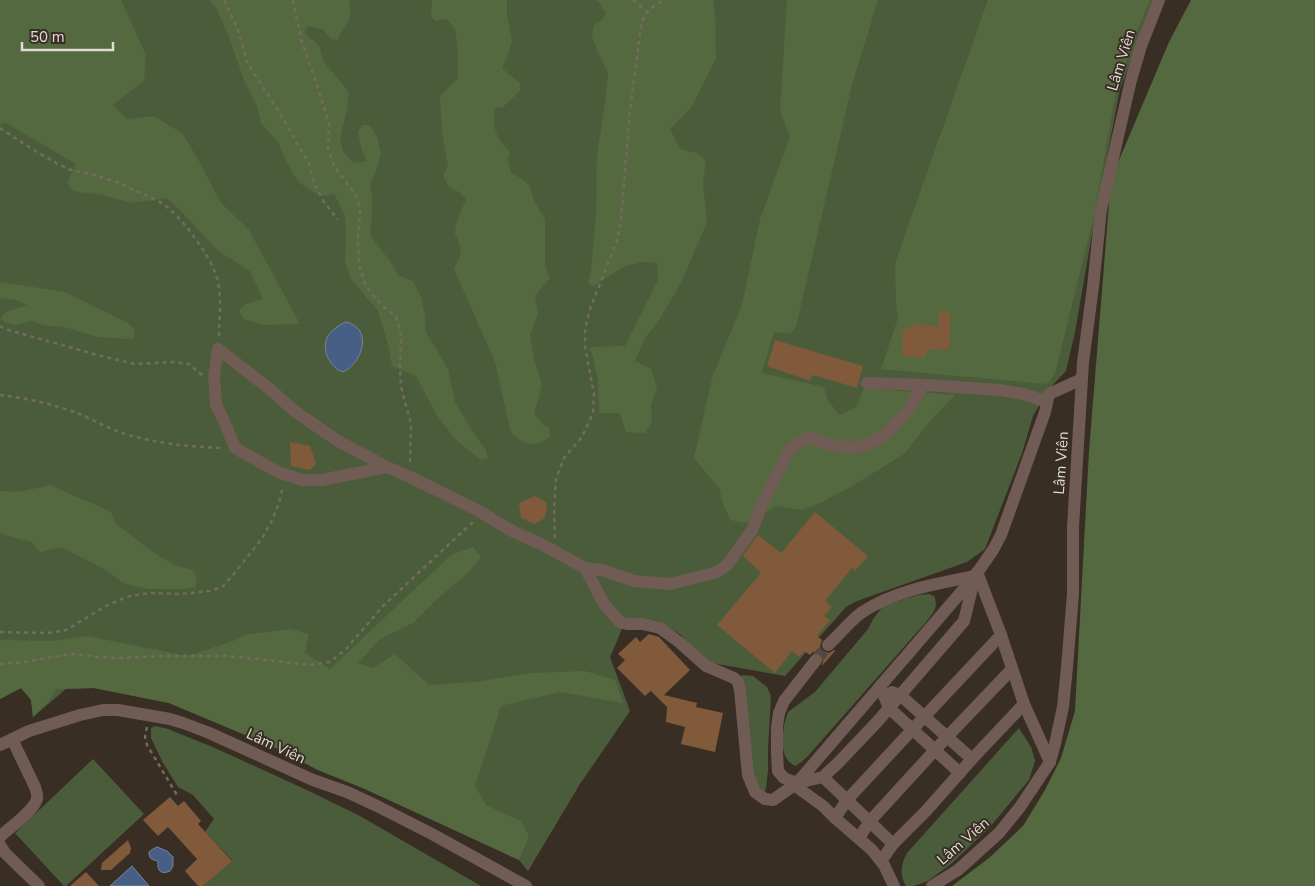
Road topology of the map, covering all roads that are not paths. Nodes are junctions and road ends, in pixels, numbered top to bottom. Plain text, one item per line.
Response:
1 (1159, 0) edge
2 (1082, 378) junction
3 (867, 383) dead end
4 (923, 385) junction
5 (1047, 402) junction
6 (386, 467) junction
7 (585, 568) junction
8 (976, 574) junction
9 (1001, 635) junction
10 (828, 646) tunnel mouth
11 (816, 660) tunnel mouth
12 (1012, 669) junction
13 (880, 686) junction
14 (900, 696) junction
15 (1024, 704) junction
16 (889, 708) junction
17 (924, 716) junction
18 (912, 730) junction
19 (947, 737) junction
20 (12, 739) junction
21 (0, 746) edge
22 (934, 751) junction
23 (972, 759) junction
24 (1050, 762) junction
25 (960, 773) junction
26 (823, 777) junction
27 (796, 784) junction
28 (847, 800) junction
29 (835, 818) junction
30 (870, 821) junction
31 (0, 837) edge
32 (859, 838) junction
33 (893, 844) junction
34 (0, 845) edge
35 (881, 861) junction
36 (40, 886) edge
37 (526, 886) edge
38 (894, 886) edge
39 (932, 886) edge

1 - 2 street, Lâm Viên
2 - 5 street
2 - 24 street, Lâm Viên
3 - 4 street
4 - 5 street
4 - 7 street
5 - 8 street
6 - 6 street
6 - 7 street
7 - 27 street
8 - 9 street
8 - 10 street
8 - 13 street
8 - 14 street
9 - 12 street
9 - 17 street
11 - 27 street
12 - 15 street
12 - 19 street
13 - 14 street
13 - 16 street
13 - 27 street
14 - 16 street
14 - 17 street
15 - 23 street
15 - 24 street
16 - 18 street
16 - 26 street
17 - 18 street
17 - 19 street
18 - 22 street
18 - 28 street
19 - 22 street
19 - 23 street
20 - 21 street, Lâm Viên
20 - 31 street
20 - 37 street, Lâm Viên
22 - 25 street
22 - 30 street
23 - 25 street
24 - 39 street, Lâm Viên
25 - 33 street
26 - 27 street
26 - 28 street
27 - 29 street
28 - 29 street
28 - 30 street
29 - 32 street
30 - 32 street
30 - 33 street
32 - 35 street
33 - 35 street
34 - 36 street
35 - 38 street

